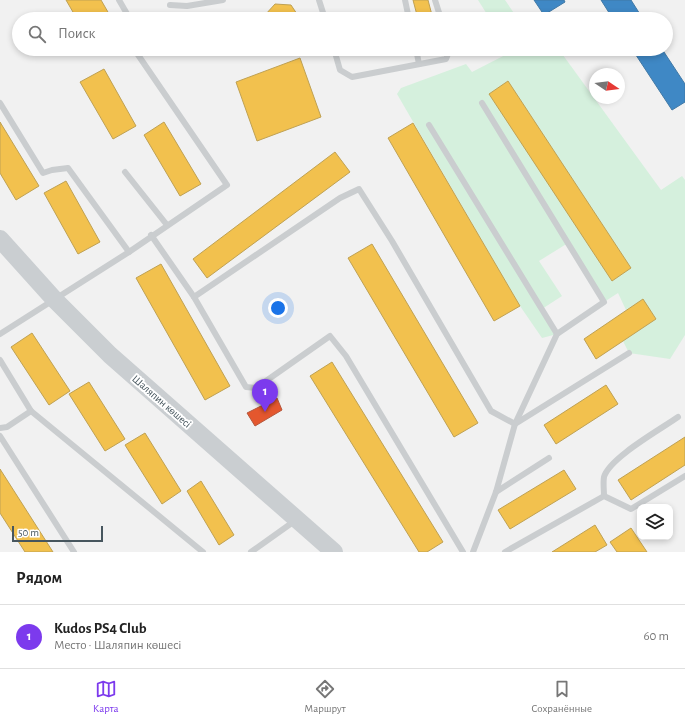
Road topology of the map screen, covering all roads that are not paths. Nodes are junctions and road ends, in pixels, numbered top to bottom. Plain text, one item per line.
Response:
1 (119, 0) edge
2 (176, 0) edge
3 (223, 0) edge
4 (319, 0) edge
5 (405, 0) edge
6 (436, 0) edge
7 (169, 3) edge
8 (126, 12) edge
9 (323, 12) edge
10 (408, 12) edge
11 (439, 12) edge
12 (139, 56) edge
13 (336, 56) edge
14 (417, 56) edge
15 (447, 56) edge
16 (419, 64) junction
17 (0, 103) edge
18 (482, 103) dead end
19 (429, 125) dead end
20 (125, 172) dead end
21 (167, 225) junction
22 (151, 235) junction
23 (0, 239) edge
24 (129, 252) junction
25 (194, 297) junction
26 (54, 300) junction
27 (0, 334) edge
28 (557, 334) junction
29 (629, 353) dead end
30 (0, 360) edge
31 (31, 411) junction
32 (678, 417) dead end
33 (515, 424) junction
34 (0, 428) edge
35 (0, 436) edge
36 (549, 458) dead end
37 (685, 476) edge
38 (496, 492) junction
39 (604, 496) junction
40 (298, 520) junction
41 (74, 552) edge
42 (203, 552) edge
43 (251, 552) edge
44 (334, 552) edge
45 (463, 552) edge
46 (473, 552) edge
47 (505, 552) edge

1 - 8 lane
2 - 7 lane
3 - 7 lane
4 - 9 lane
5 - 10 lane
6 - 11 lane
12 - 21 lane
13 - 16 lane
14 - 16 lane
15 - 16 lane
17 - 24 lane
18 - 28 lane
19 - 28 lane
20 - 21 lane
21 - 22 lane
22 - 24 lane
22 - 25 lane
23 - 26 main road, Шаляпин көшесі
24 - 26 lane
25 - 33 lane
25 - 45 lane
26 - 27 lane
26 - 40 main road, Шаляпин көшесі
28 - 33 lane
29 - 33 lane
30 - 31 lane
31 - 34 lane
31 - 42 lane
32 - 39 lane
33 - 38 lane
35 - 41 lane
36 - 38 lane
37 - 39 lane
38 - 46 lane
39 - 47 lane
40 - 43 lane
40 - 44 main road, Шаляпин көшесі

